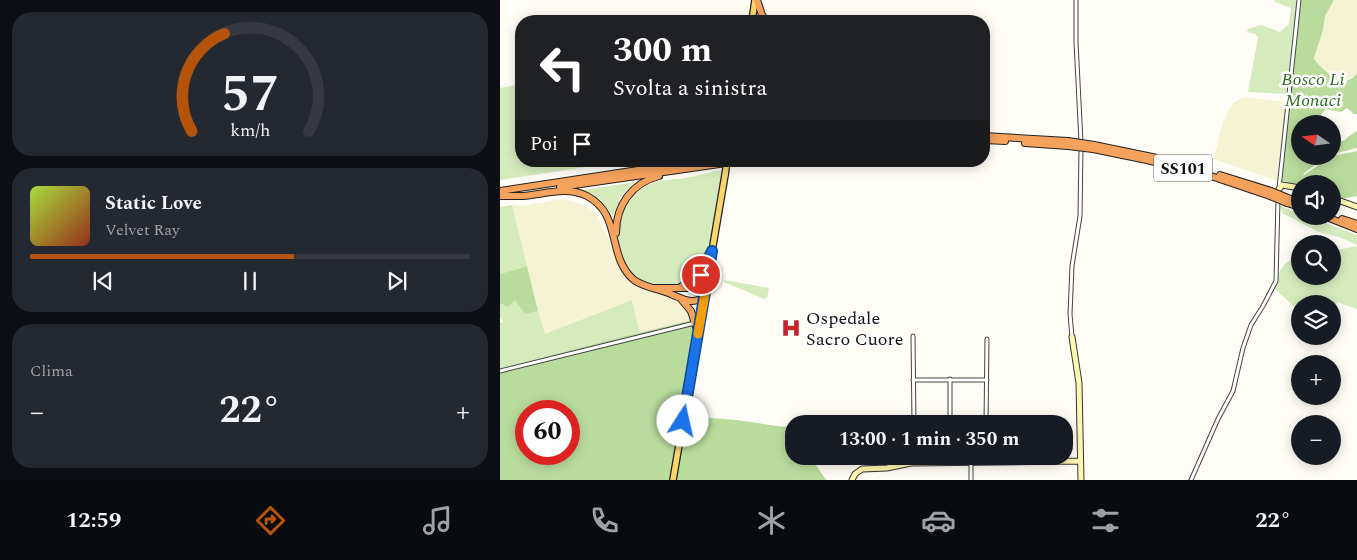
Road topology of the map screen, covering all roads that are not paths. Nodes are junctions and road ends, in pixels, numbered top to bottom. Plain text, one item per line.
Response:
1 (756, 0) edge
2 (1076, 0) edge
3 (1299, 0) edge
4 (753, 15) edge
5 (762, 15) edge
6 (990, 137) edge
7 (990, 140) edge
8 (1068, 144) junction
9 (658, 167) edge
10 (703, 167) edge
11 (707, 167) edge
12 (726, 167) edge
13 (1291, 185) edge
14 (1279, 189) junction
15 (500, 191) edge
16 (500, 196) edge
17 (1288, 200) junction
18 (1291, 200) edge
19 (1291, 202) edge
20 (1341, 202) edge
21 (1357, 208) edge
22 (1341, 218) edge
23 (1341, 223) edge
24 (1357, 224) edge
25 (1357, 229) edge
26 (712, 251) junction
27 (619, 256) junction
28 (654, 288) junction
29 (672, 288) junction
30 (705, 296) junction
31 (678, 297) junction
32 (695, 323) junction
33 (698, 333) junction
34 (913, 336) dead end
35 (1072, 337) joint
36 (987, 339) dead end
37 (500, 371) edge
38 (950, 379) junction
39 (913, 380) junction
40 (987, 380) junction
41 (914, 415) edge
42 (950, 415) edge
43 (986, 415) edge
44 (1073, 461) edge
45 (1080, 461) junction
46 (903, 465) edge
47 (971, 465) edge
48 (673, 480) edge
49 (852, 480) edge
50 (971, 480) edge
51 (1081, 480) edge
52 (1192, 480) edge

1 - 4 main road
1 - 5 highway
2 - 35 street
3 - 14 street
6 - 8 highway, SS101
7 - 8 highway, SS101
8 - 17 highway, SS101, bridge
9 - 15 highway
10 - 16 highway
11 - 27 highway
12 - 26 main road, bridge
13 - 14 street
14 - 52 street
16 - 27 highway
17 - 18 highway, SS101
17 - 19 highway, SS101
20 - 21 street
22 - 24 highway
23 - 25 highway
26 - 29 highway
26 - 30 main road
27 - 28 highway
28 - 29 highway
28 - 31 highway
29 - 30 highway
30 - 31 highway
30 - 33 main road
31 - 32 highway
32 - 33 highway
32 - 37 street
33 - 48 main road
34 - 39 street
35 - 45 street
36 - 40 street
38 - 39 street
38 - 40 street
38 - 42 street
39 - 41 street
40 - 43 street
44 - 45 street
45 - 51 street
46 - 49 street
47 - 50 street

